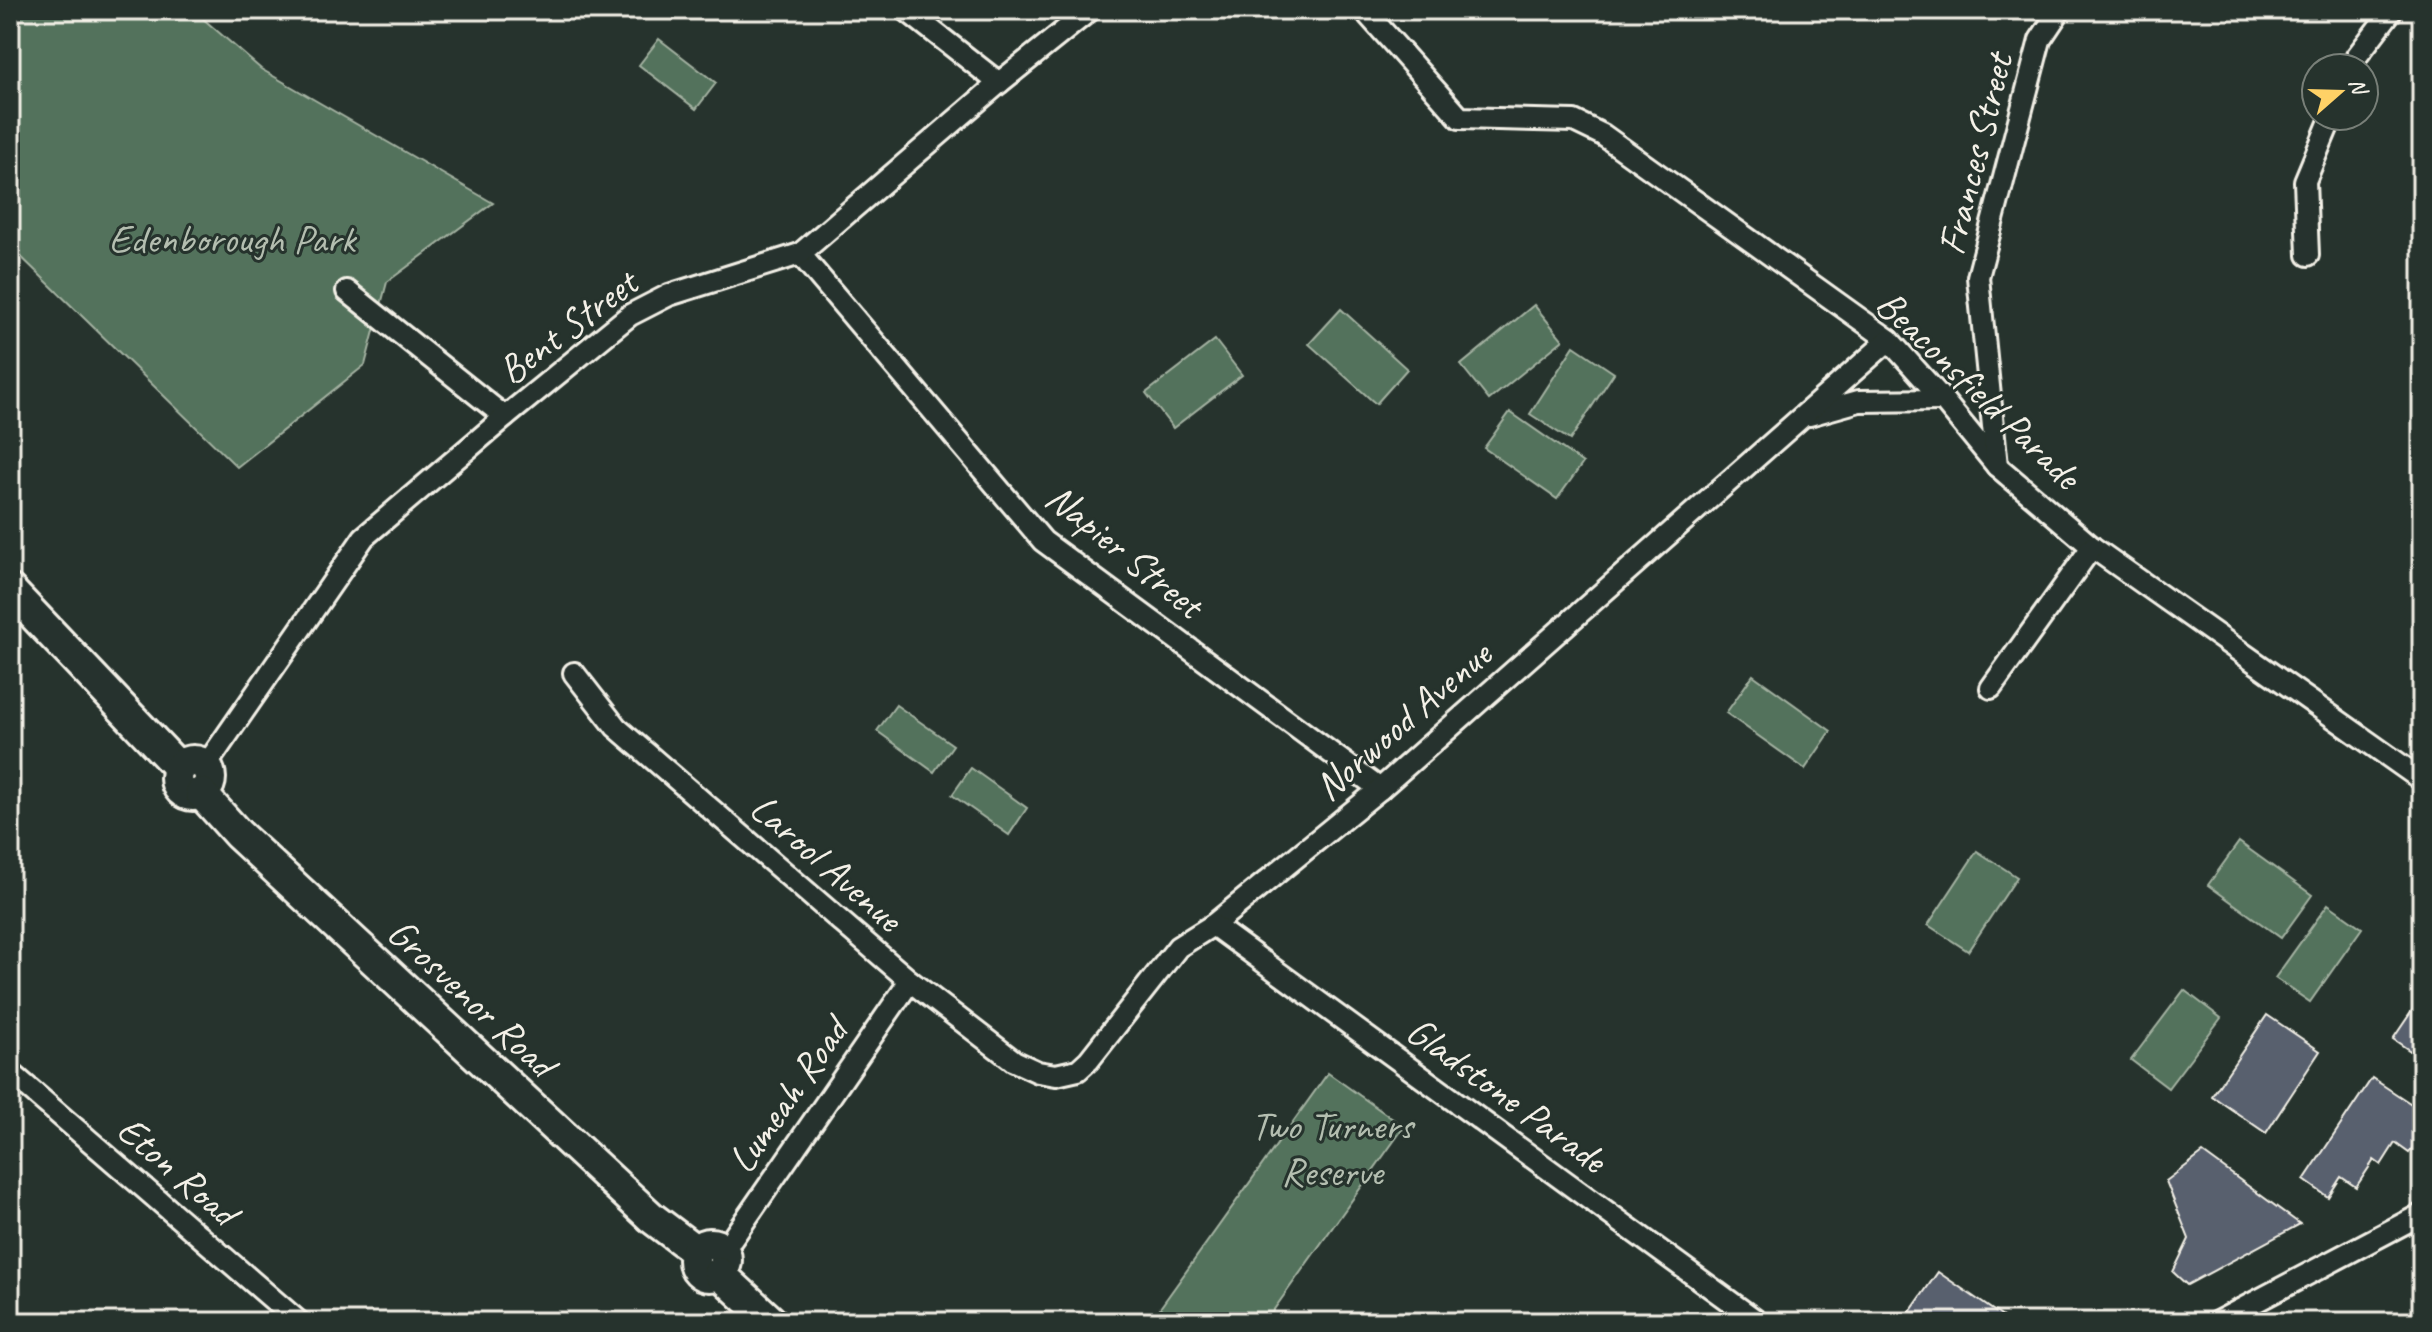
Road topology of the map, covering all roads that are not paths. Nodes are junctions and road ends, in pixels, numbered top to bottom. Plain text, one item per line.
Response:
1 (906, 10) edge
2 (1090, 10) edge
3 (1364, 10) edge
4 (2060, 10) edge
5 (2392, 10) edge
6 (2360, 52) edge
7 (999, 83) junction
8 (2325, 132) edge
9 (800, 254) junction
10 (2308, 255) dead end
11 (347, 291) dead end
12 (1889, 340) junction
13 (1943, 400) junction
14 (505, 417) junction
15 (1801, 417) junction
16 (1997, 466) junction
17 (2092, 547) junction
18 (10, 590) edge
19 (574, 673) dead end
20 (1991, 688) dead end
21 (195, 776) junction
22 (2422, 780) edge
23 (1380, 789) junction
24 (1213, 925) junction
25 (910, 981) junction
26 (10, 1072) edge
27 (1056, 1075) joint
28 (2422, 1214) edge
29 (712, 1258) junction
30 (299, 1322) edge
31 (772, 1322) edge
32 (1758, 1322) edge
33 (2217, 1322) edge

1 - 7 street
2 - 7 street, Bent Street
3 - 12 street, Beaconsfield Parade
4 - 16 street, Frances Street
5 - 6 street
7 - 9 street, Bent Street
8 - 10 street
9 - 14 street, Bent Street
9 - 23 street, Napier Street
11 - 14 street
12 - 13 street, Beaconsfield Parade
12 - 15 street, Norwood Avenue
13 - 15 street, Norwood Avenue
13 - 16 street, Beaconsfield Parade
14 - 21 street, Bent Street
15 - 23 street, Norwood Avenue
16 - 17 street, Beaconsfield Parade
17 - 20 street
17 - 22 street, Beaconsfield Parade
18 - 21 street, Grosvenor Road
19 - 25 street, Larool Avenue
21 - 29 street, Grosvenor Road
23 - 24 street, Norwood Avenue
24 - 27 street, Norwood Avenue
24 - 32 street, Gladstone Parade
25 - 27 street, Larool Avenue
25 - 29 street, Lumeah Road
26 - 30 street, Eton Road
28 - 33 street
29 - 31 street, Grosvenor Road

